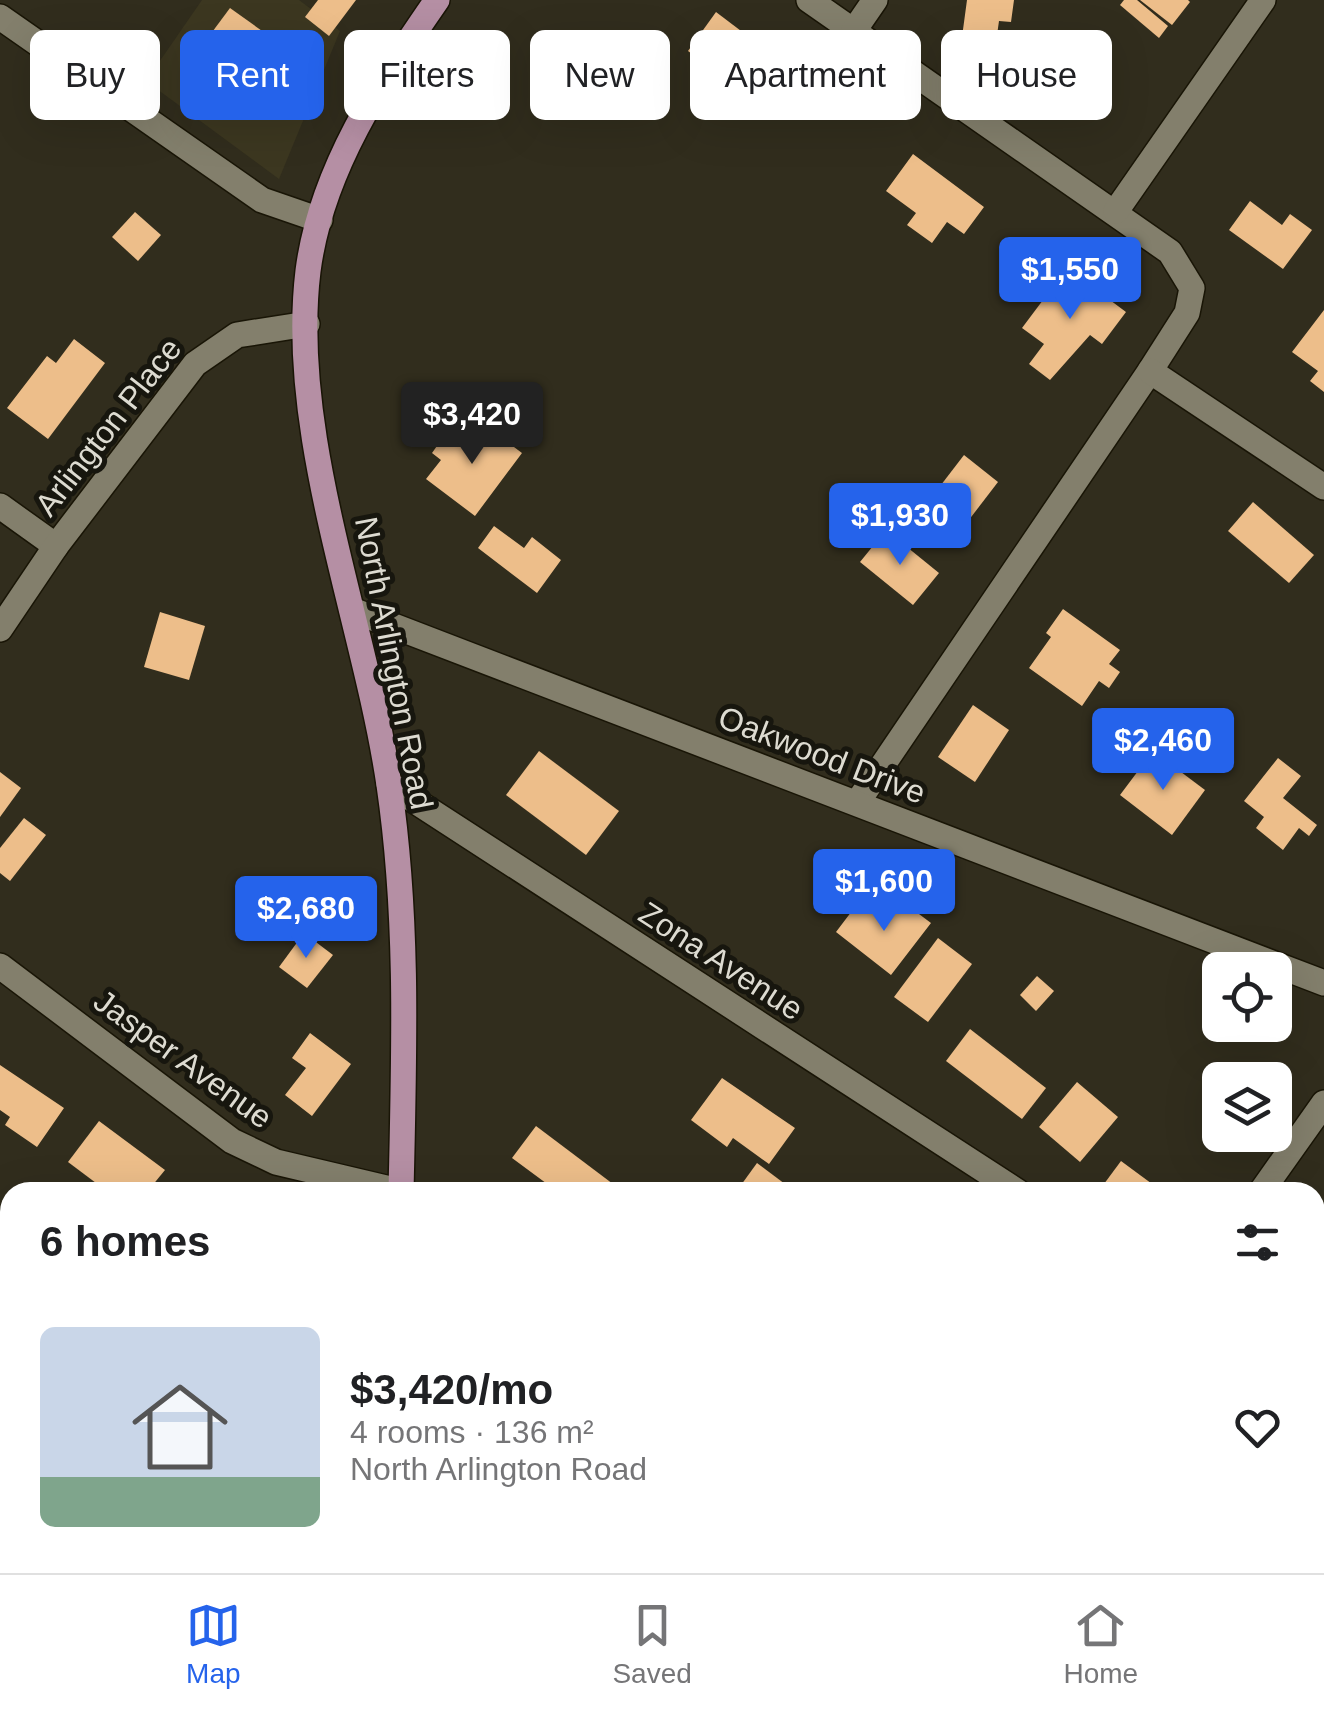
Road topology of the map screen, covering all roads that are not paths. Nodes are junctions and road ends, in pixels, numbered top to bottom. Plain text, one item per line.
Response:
1 (437, 0) edge
2 (809, 0) edge
3 (875, 0) edge
4 (1263, 0) edge
5 (0, 16) edge
6 (850, 30) edge
7 (854, 30) edge
8 (921, 78) edge
9 (1116, 211) junction
10 (320, 220) junction
11 (308, 324) junction
12 (1150, 371) junction
13 (1324, 487) edge
14 (0, 506) edge
15 (56, 546) junction
16 (352, 610) junction
17 (0, 629) edge
18 (389, 784) junction
19 (857, 803) junction
20 (0, 966) edge
21 (1324, 983) edge
22 (1324, 1103) edge
23 (360, 1182) edge
24 (402, 1182) edge
25 (1003, 1182) edge
26 (1268, 1182) edge

1 - 10 main road, North Arlington Road
2 - 6 street
3 - 7 street
4 - 9 street
5 - 10 street
8 - 9 street
9 - 12 street
10 - 11 main road, North Arlington Road
11 - 15 street, Arlington Place
11 - 16 main road, North Arlington Road
12 - 13 street
12 - 19 street
14 - 15 street
15 - 17 street, Arlington Place
16 - 18 main road, North Arlington Road
16 - 19 street, Oakwood Drive
18 - 24 main road, North Arlington Road
18 - 25 street, Zona Avenue
19 - 21 street, Oakwood Drive
20 - 23 street, Jasper Avenue
22 - 26 street

